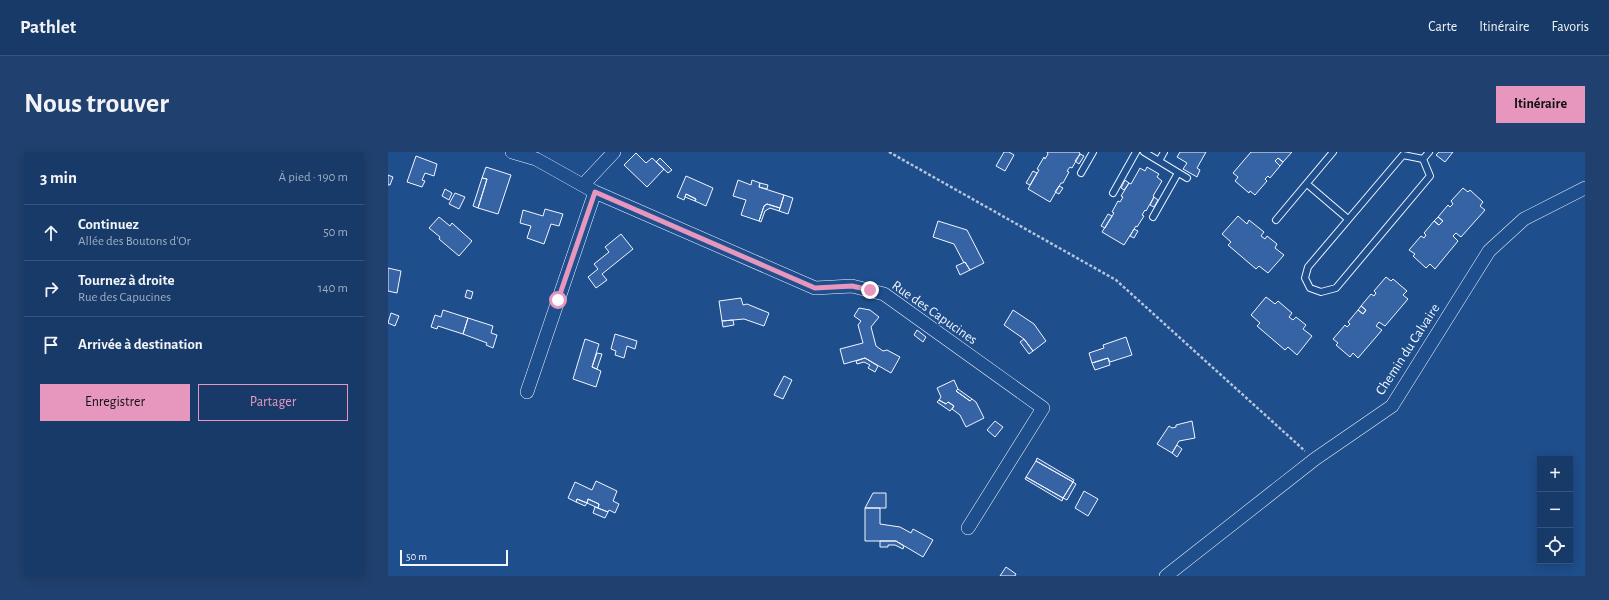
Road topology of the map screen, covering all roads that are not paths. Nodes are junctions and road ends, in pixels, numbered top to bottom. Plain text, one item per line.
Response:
1 (512, 152) edge
2 (614, 152) edge
3 (1093, 152) edge
4 (1136, 152) edge
5 (1144, 152) edge
6 (1164, 152) edge
7 (1333, 152) edge
8 (1428, 152) edge
9 (1423, 159) junction
10 (1159, 161) junction
11 (1081, 173) dead end
12 (1178, 173) junction
13 (1187, 178) dead end
14 (1307, 184) junction
15 (583, 185) junction
16 (1585, 188) edge
17 (595, 192) junction
18 (1113, 193) dead end
19 (1153, 217) dead end
20 (1348, 219) junction
21 (1276, 220) dead end
22 (527, 392) dead end
23 (968, 528) dead end
24 (1166, 576) edge

1 - 15 street, Rue des Capucines
2 - 15 street
3 - 11 lane
4 - 18 lane
5 - 10 lane
6 - 10 lane
7 - 14 lane
8 - 9 lane
9 - 20 lane
9 - 20 lane
10 - 12 lane
12 - 13 lane
12 - 19 lane
14 - 20 lane
14 - 21 lane
15 - 17 street, Rue des Capucines
16 - 24 street, Chemin du Calvaire
17 - 22 street
17 - 23 street, Rue des Capucines

